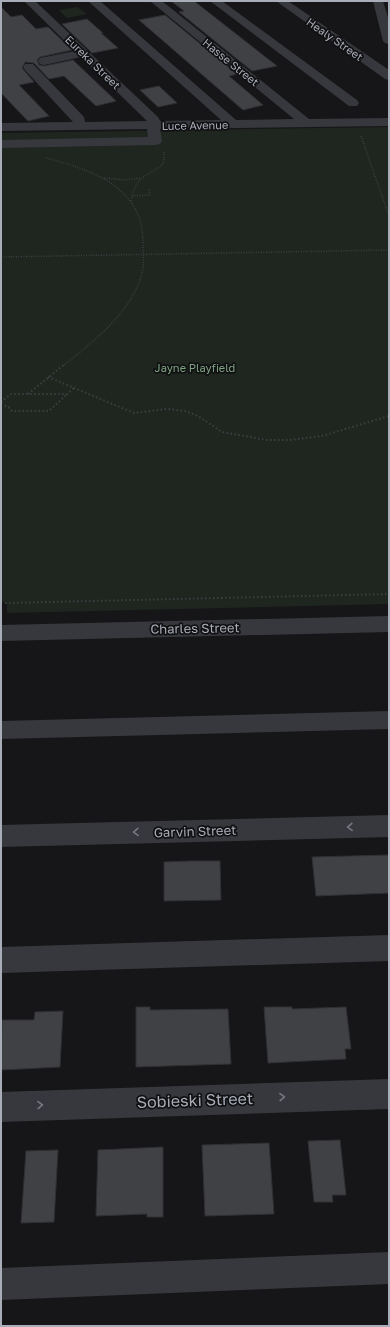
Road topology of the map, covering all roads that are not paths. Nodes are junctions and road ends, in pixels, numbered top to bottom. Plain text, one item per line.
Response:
1 (29, 1) edge
2 (92, 1) edge
3 (155, 1) edge
4 (215, 1) edge
5 (281, 1) edge
6 (378, 1) edge
7 (389, 41) edge
8 (83, 53) junction
9 (44, 61) dead end
10 (29, 67) dead end
11 (389, 76) edge
12 (353, 104) dead end
13 (1, 117) edge
14 (389, 122) edge
15 (306, 123) junction
16 (233, 124) junction
17 (154, 125) junction
18 (79, 126) junction
19 (5, 127) edge
20 (1, 144) edge
21 (389, 624) edge
22 (1, 633) edge
23 (389, 720) edge
24 (1, 730) edge
25 (389, 826) edge
26 (1, 836) edge
27 (389, 948) edge
28 (1, 960) edge
29 (389, 1094) edge
30 (1, 1107) edge
31 (389, 1268) edge
32 (1, 1284) edge

1 - 8 street, Eureka Street
2 - 16 street
3 - 15 street, Hasse Street
4 - 12 street
5 - 11 street, Healy Street
6 - 7 street
8 - 9 street
8 - 17 street, Eureka Street
10 - 18 street
13 - 19 street
14 - 15 street, Luce Avenue
15 - 16 street, Luce Avenue
16 - 17 street, Luce Avenue
17 - 18 street, Luce Avenue
17 - 20 street
18 - 19 street, Luce Avenue
21 - 22 street, Charles Street
23 - 24 street
25 -> 26 street, Garvin Street
27 - 28 street
30 -> 29 street, Sobieski Street
31 - 32 street

